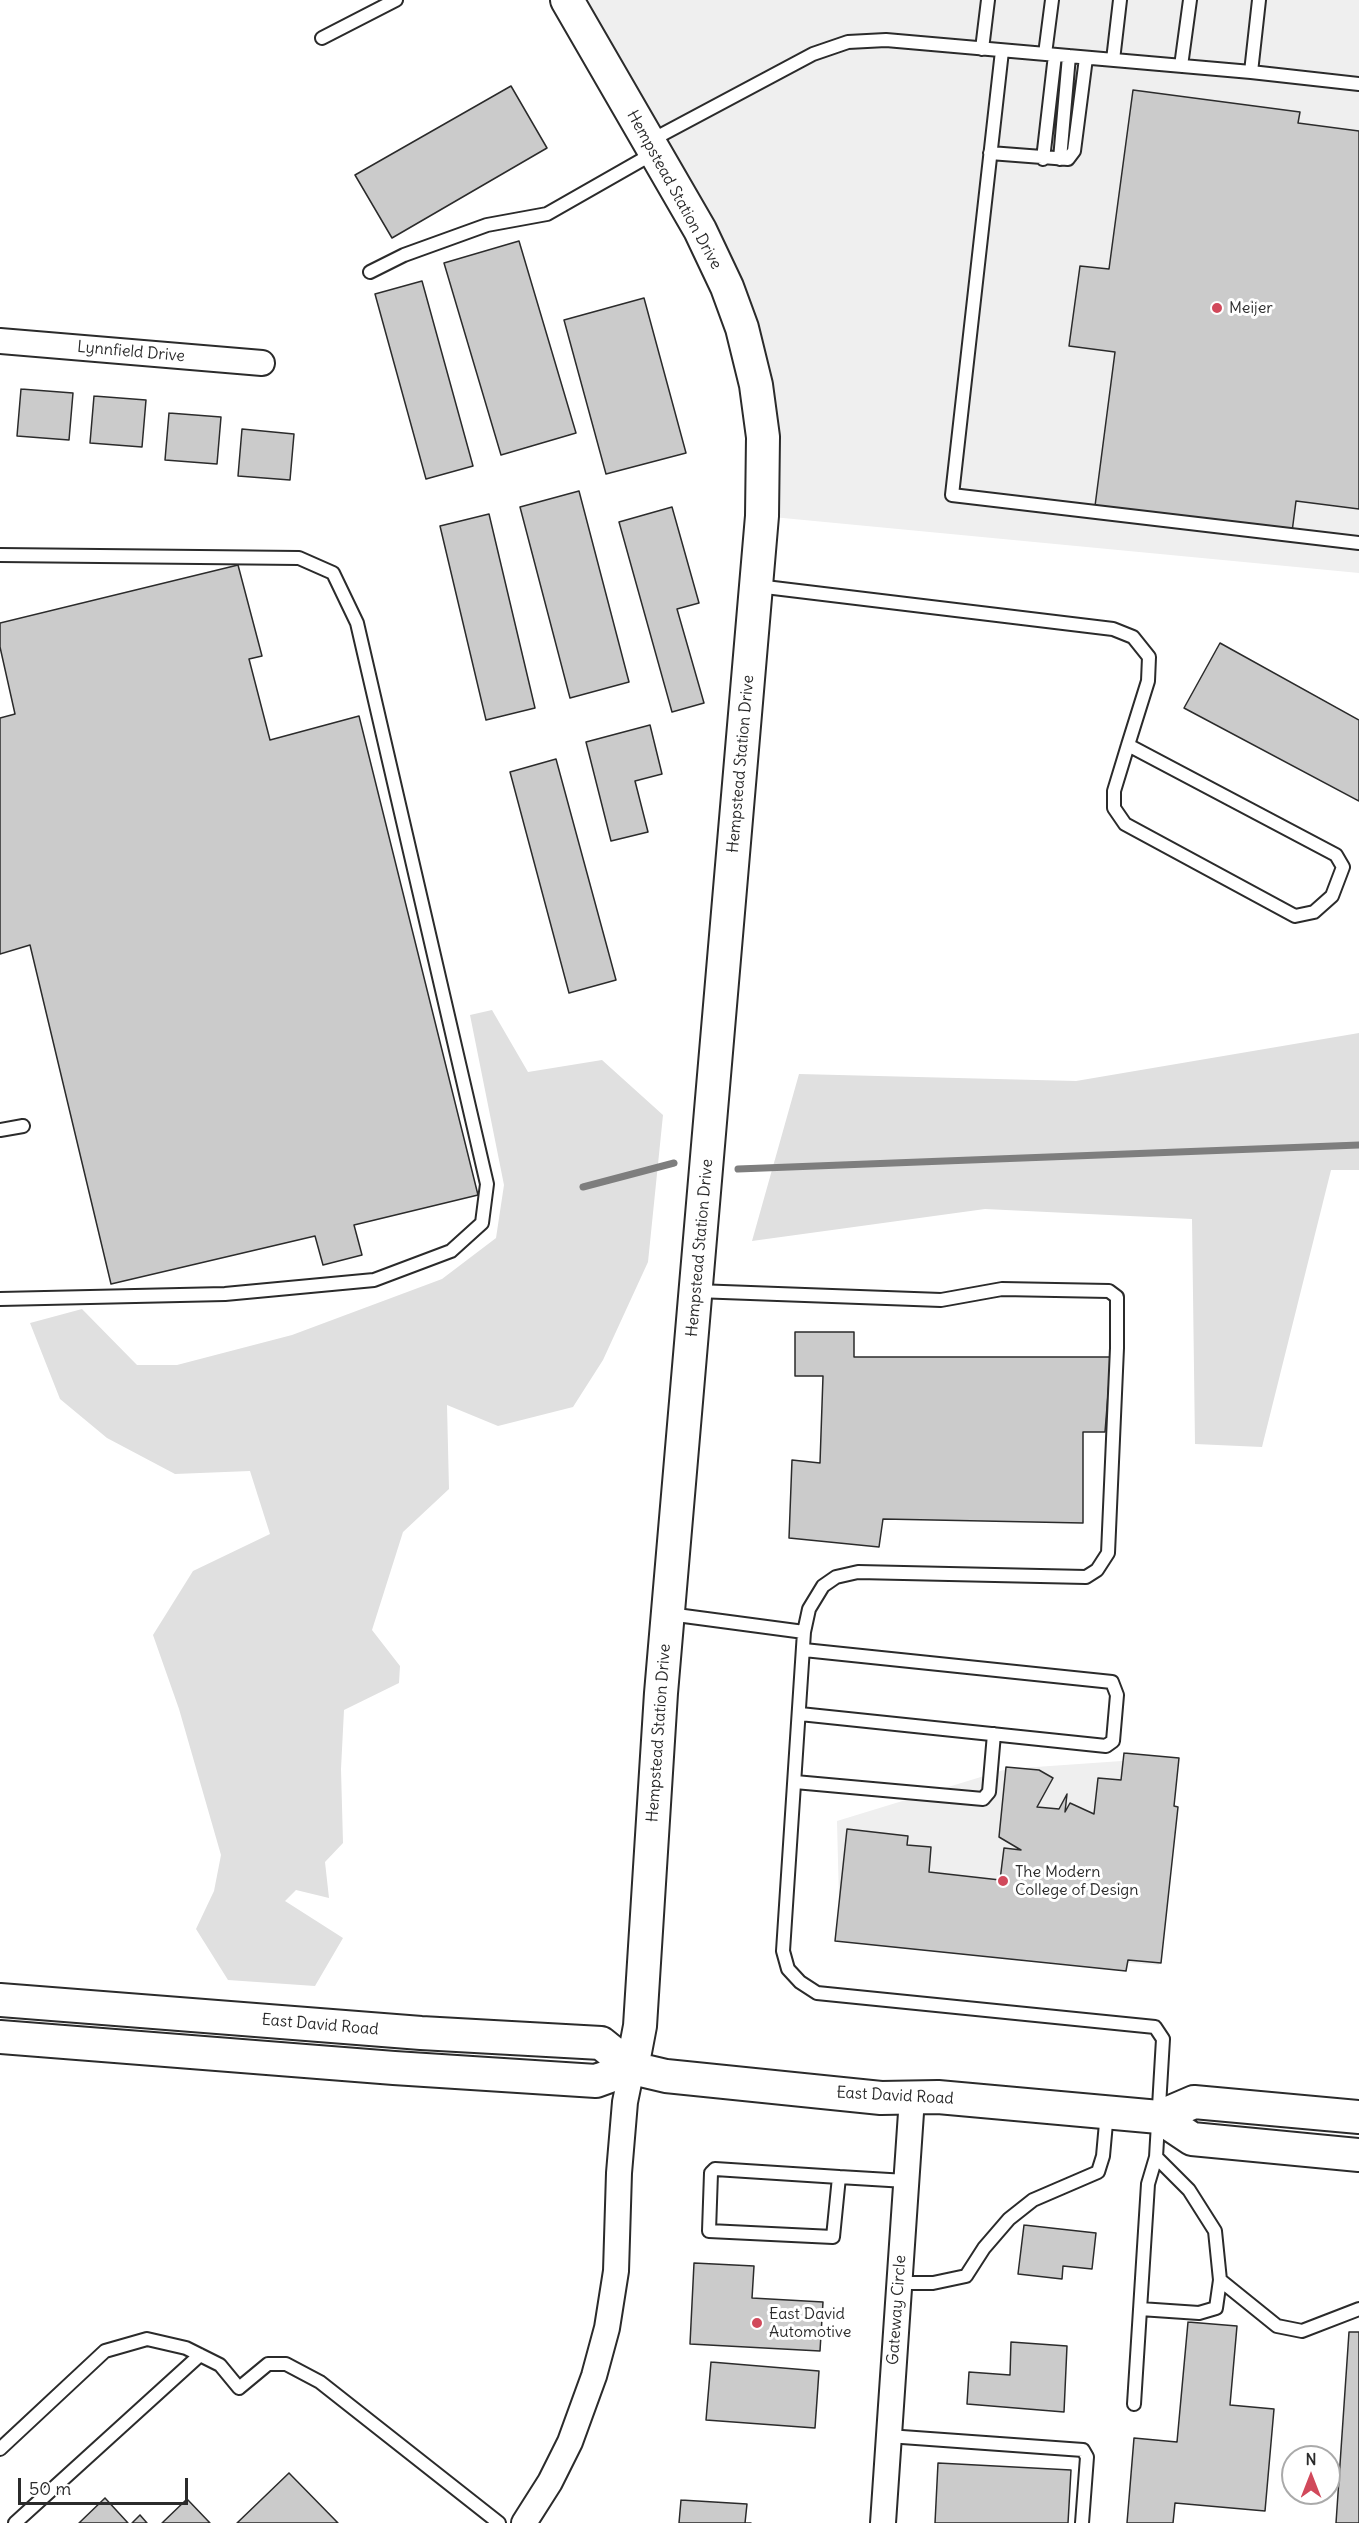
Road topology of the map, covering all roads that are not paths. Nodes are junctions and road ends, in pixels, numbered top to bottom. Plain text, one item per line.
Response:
1 (396, 0) edge
2 (567, 0) edge
3 (988, 0) edge
4 (1052, 0) edge
5 (1120, 0) edge
6 (1190, 0) edge
7 (1259, 0) edge
8 (322, 38) dead end
9 (982, 49) junction
10 (1002, 51) junction
11 (1050, 55) junction
12 (1069, 56) junction
13 (1086, 58) junction
14 (1113, 60) junction
15 (1181, 66) junction
16 (1251, 72) junction
17 (1359, 84) edge
18 (651, 147) junction
19 (990, 153) junction
20 (1043, 159) junction
21 (1060, 159) junction
22 (370, 272) dead end
23 (0, 341) edge
24 (262, 363) dead end
25 (1359, 543) edge
26 (0, 555) edge
27 (756, 585) junction
28 (1128, 745) junction
29 (23, 1126) dead end
30 (0, 1130) edge
31 (696, 1291) junction
32 (0, 1299) edge
33 (668, 1614) junction
34 (804, 1632) junction
35 (804, 1650) junction
36 (800, 1714) junction
37 (994, 1734) junction
38 (795, 1782) junction
39 (0, 2000) edge
40 (0, 2037) edge
41 (632, 2068) junction
42 (912, 2098) junction
43 (1107, 2112) junction
44 (1159, 2117) junction
45 (1359, 2117) edge
46 (1359, 2154) edge
47 (1156, 2157) junction
48 (839, 2177) junction
49 (906, 2181) junction
50 (1220, 2280) junction
51 (899, 2283) junction
52 (1140, 2309) junction
53 (1359, 2309) edge
54 (200, 2355) junction
55 (1134, 2404) dead end
56 (888, 2436) junction
57 (0, 2449) edge
58 (15, 2523) edge
59 (499, 2523) edge
60 (524, 2523) edge
61 (883, 2523) edge
62 (1082, 2523) edge

1 - 8 lane
2 - 18 street, Hempstead Station Drive
3 - 9 lane
4 - 11 lane
5 - 14 lane
6 - 15 lane
7 - 16 lane
9 - 10 lane
9 - 18 lane
10 - 11 lane
10 - 19 lane
11 - 12 lane
11 - 20 lane
12 - 13 lane
12 - 21 lane
13 - 14 lane
13 - 21 lane
14 - 15 lane
15 - 16 lane
16 - 17 lane
18 - 22 lane
18 - 27 street, Hempstead Station Drive
19 - 20 lane
19 - 25 lane
20 - 21 lane
23 - 24 street, Lynnfield Drive
26 - 32 lane
27 - 28 lane
27 - 31 street, Hempstead Station Drive
28 - 28 lane
29 - 30 lane
31 - 33 street, Hempstead Station Drive
31 - 34 lane
33 - 34 lane
33 - 41 street, Hempstead Station Drive
34 - 35 lane
35 - 36 lane
35 - 37 lane
36 - 37 lane
36 - 38 lane
37 - 38 lane
38 - 44 lane
39 - 41 street, East David Road
40 - 41 street
41 - 42 street, East David Road
41 - 60 street, Hempstead Station Drive
42 - 43 street, East David Road
42 - 49 street, Gateway Circle
43 - 44 street, East David Road
43 - 51 lane
44 - 45 street, East David Road
44 - 46 street, East David Road
44 - 47 lane
47 - 50 lane
47 - 52 lane
48 - 48 lane
48 - 49 lane
49 - 51 street, Gateway Circle
50 - 52 lane
50 - 53 lane
51 - 56 street, Gateway Circle
52 - 55 lane
54 - 57 lane
54 - 58 lane
54 - 59 lane
56 - 61 street, Gateway Circle
56 - 62 lane

